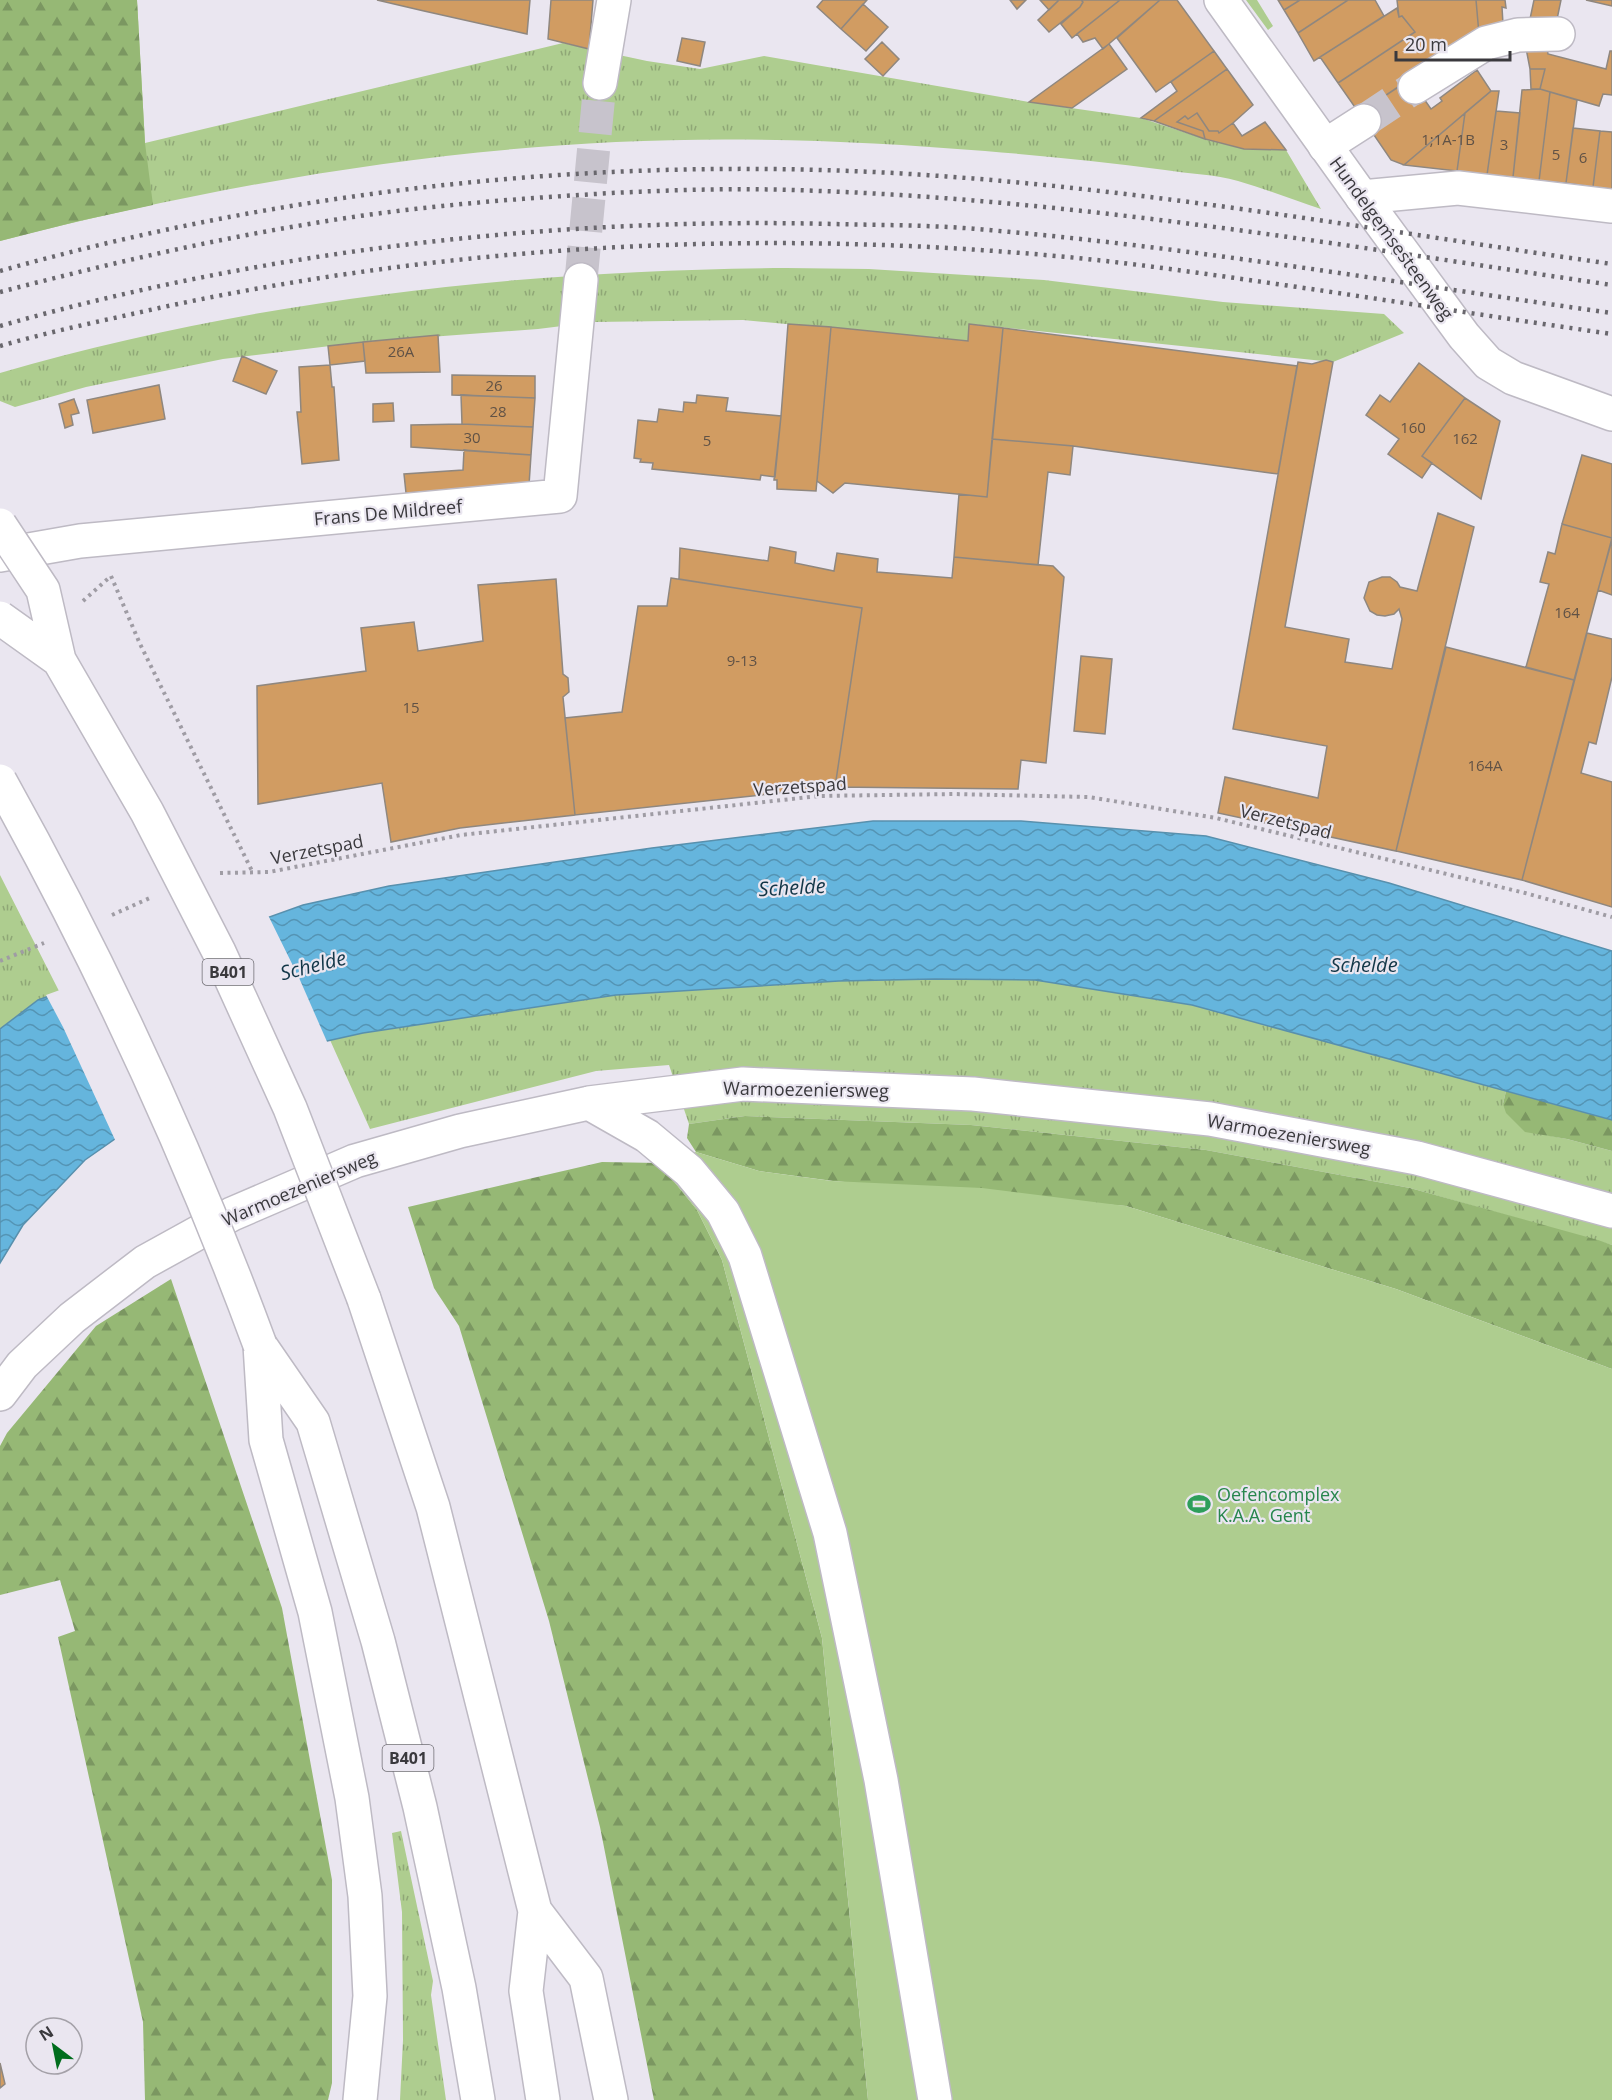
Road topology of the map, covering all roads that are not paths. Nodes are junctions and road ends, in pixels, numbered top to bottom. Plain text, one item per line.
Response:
1 (614, 0) edge
2 (1221, 0) edge
3 (1558, 34) dead end
4 (600, 82) tunnel mouth
5 (1415, 87) tunnel mouth
6 (1364, 121) tunnel mouth
7 (1325, 146) junction
8 (1362, 197) junction
9 (1612, 207) edge
10 (581, 280) tunnel mouth
11 (1612, 414) edge
12 (0, 525) edge
13 (0, 555) edge
14 (0, 618) edge
15 (59, 660) junction
16 (0, 781) edge
17 (589, 1102) junction
18 (1612, 1211) edge
19 (260, 1345) junction
20 (0, 1394) edge
21 (535, 1911) junction
22 (360, 2100) edge
23 (478, 2100) edge
24 (543, 2100) edge
25 (611, 2100) edge
26 (935, 2100) edge

1 - 4 main road
2 - 7 main road, Hundelgemsesteenweg
3 - 5 main road
6 - 7 main road
7 - 8 main road, Hundelgemsesteenweg
8 - 9 main road
8 - 11 main road, Hundelgemsesteenweg
10 - 13 main road, Frans De Mildreef
12 - 15 main road, bridge
14 - 15 main road, B401, bridge
15 - 21 main road, B401, bridge
16 - 19 main road, B401, bridge
17 - 18 main road, Warmoezeniersweg
17 - 20 main road, Warmoezeniersweg
17 - 26 main road
19 - 22 main road, B401
19 - 23 main road, B401
21 - 24 main road, B401
21 - 25 main road, B401

